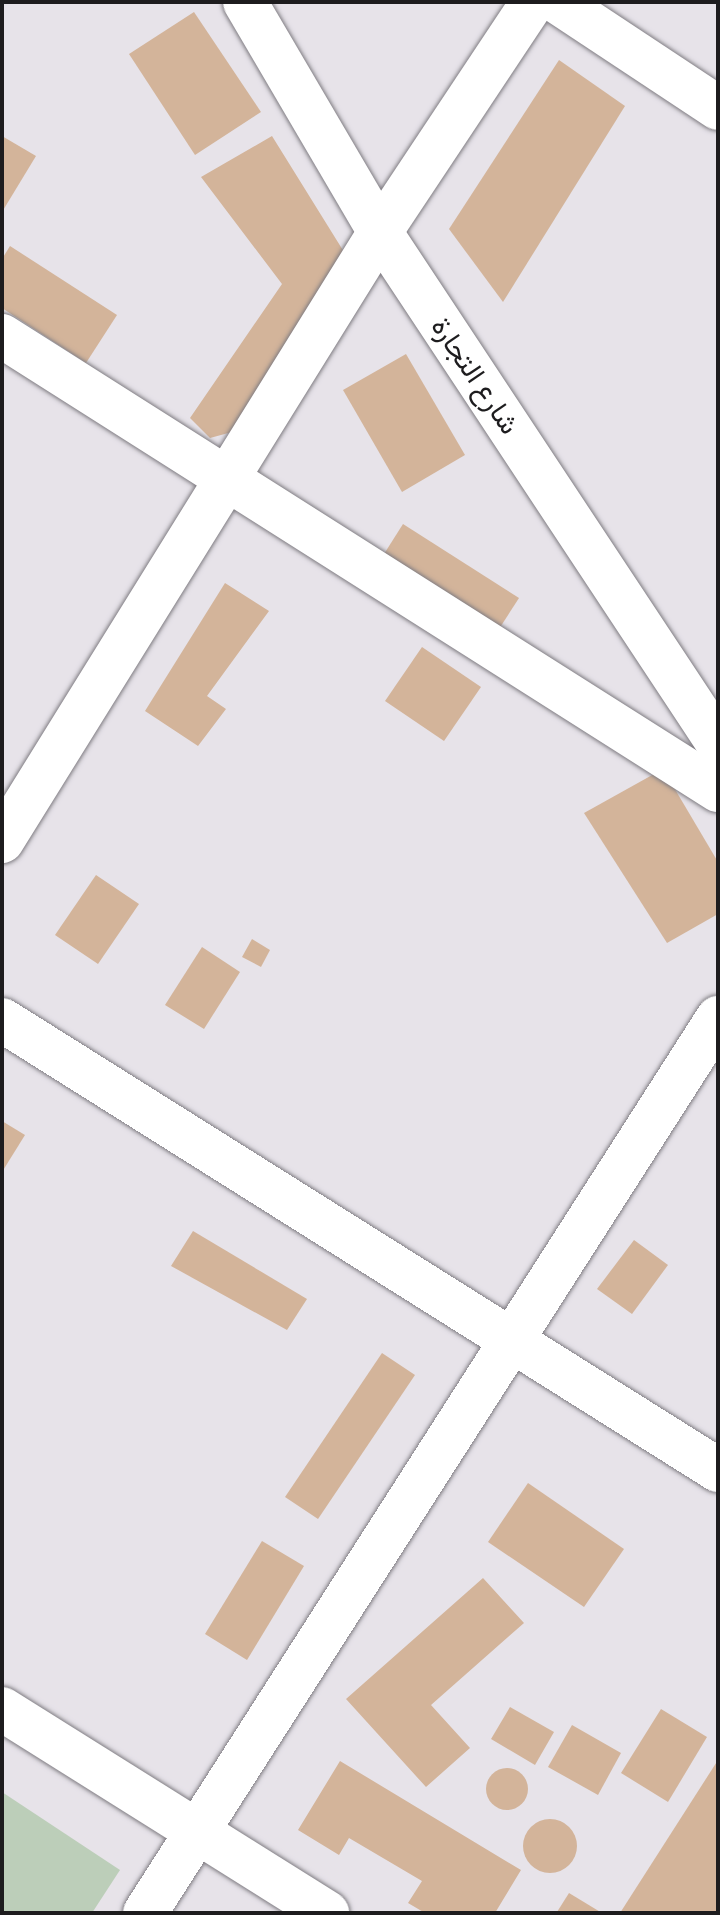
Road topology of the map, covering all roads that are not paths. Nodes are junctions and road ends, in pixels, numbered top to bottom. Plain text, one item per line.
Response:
1 (245, 2) edge
2 (533, 2) edge
3 (558, 2) edge
4 (718, 108) edge
5 (380, 232) junction
6 (2, 336) edge
7 (225, 480) junction
8 (718, 743) edge
9 (718, 790) edge
10 (2, 841) edge
11 (718, 1018) edge
12 (2, 1020) edge
13 (510, 1340) junction
14 (718, 1470) edge
15 (2, 1709) edge
16 (197, 1831) junction
17 (145, 1913) edge
18 (327, 1913) edge

1 - 5 street, شارع التجارة
2 - 5 street
3 - 4 street
5 - 7 street
5 - 8 street, شارع التجارة
6 - 7 street
7 - 9 street
7 - 10 street
11 - 13 street
12 - 13 street
13 - 14 street
13 - 16 street
15 - 16 street
16 - 17 street
16 - 18 street

